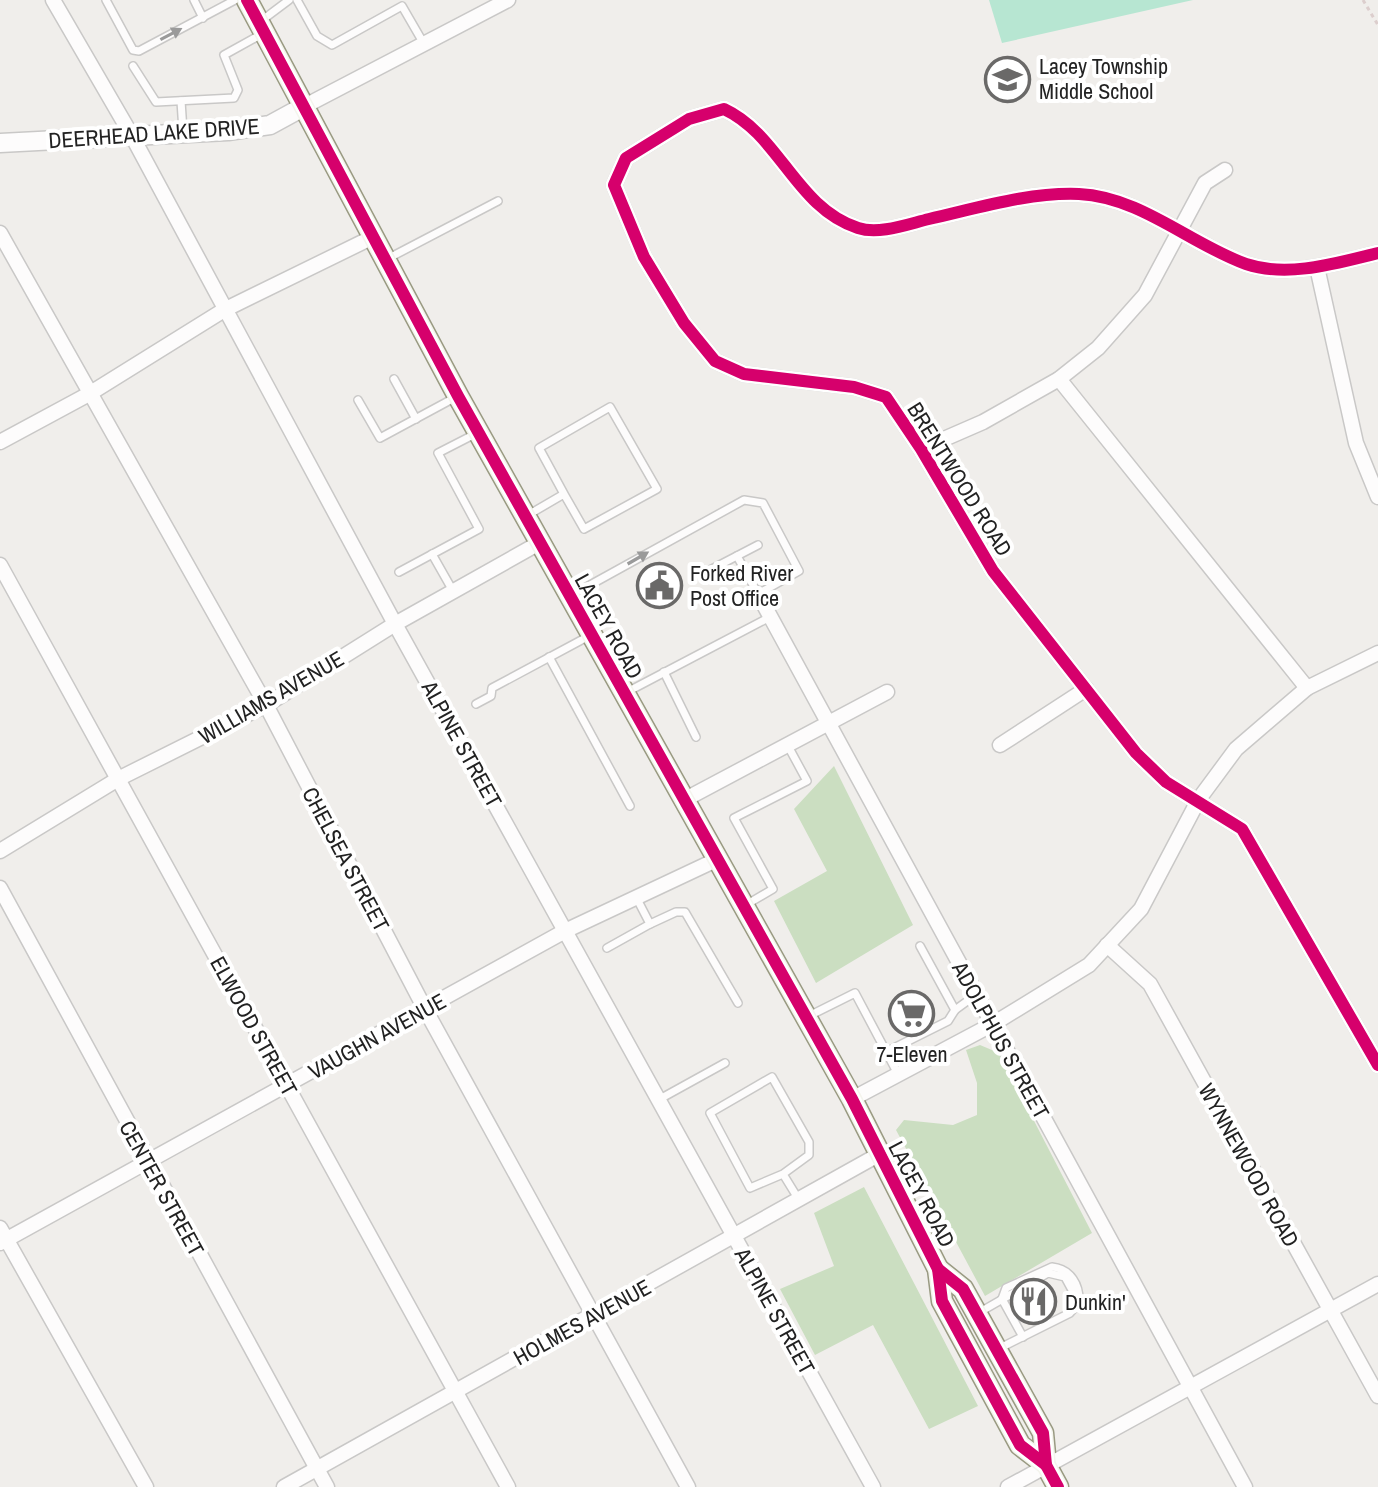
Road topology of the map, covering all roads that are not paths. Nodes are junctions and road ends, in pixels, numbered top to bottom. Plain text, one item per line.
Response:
1 (53, 0) edge
2 (106, 0) edge
3 (194, 0) edge
4 (289, 0) edge
5 (297, 0) edge
6 (508, 0) edge
7 (401, 3) edge
8 (253, 11) edge
9 (203, 18) junction
10 (424, 44) junction
11 (133, 66) dead end
12 (181, 101) junction
13 (303, 107) junction
14 (183, 134) junction
15 (132, 136) junction
16 (0, 143) edge
17 (1225, 170) dead end
18 (498, 201) dead end
19 (0, 233) edge
20 (1180, 233) junction
21 (373, 237) junction
22 (1378, 253) edge
23 (385, 260) junction
24 (1317, 267) junction
25 (224, 310) junction
26 (394, 379) dead end
27 (1059, 379) junction
28 (89, 394) junction
29 (458, 396) junction
30 (358, 400) dead end
31 (416, 419) junction
32 (479, 432) junction
33 (0, 442) edge
34 (921, 449) junction
35 (564, 494) junction
36 (1378, 497) edge
37 (526, 516) junction
38 (541, 542) junction
39 (758, 545) dead end
40 (432, 554) junction
41 (737, 556) junction
42 (0, 565) edge
43 (708, 571) dead end
44 (399, 572) dead end
45 (453, 591) junction
46 (758, 594) junction
47 (570, 596) junction
48 (770, 617) junction
49 (395, 624) junction
50 (591, 635) junction
51 (1378, 653) edge
52 (549, 657) junction
53 (664, 672) junction
54 (1307, 688) junction
55 (1086, 689) junction
56 (887, 692) dead end
57 (623, 694) junction
58 (476, 704) dead end
59 (266, 705) junction
60 (826, 726) junction
61 (696, 737) dead end
62 (1000, 745) dead end
63 (788, 746) junction
64 (118, 779) junction
65 (1199, 799) junction
66 (682, 801) junction
67 (630, 806) dead end
68 (0, 851) edge
69 (716, 860) junction
70 (0, 888) edge
71 (636, 897) junction
72 (742, 907) junction
73 (650, 924) junction
74 (565, 931) junction
75 (1107, 945) junction
76 (920, 946) dead end
77 (607, 948) dead end
78 (977, 994) junction
79 (738, 1003) dead end
80 (425, 1009) junction
81 (955, 1010) junction
82 (805, 1018) junction
83 (993, 1024) junction
84 (886, 1052) junction
85 (725, 1063) dead end
86 (1378, 1065) edge
87 (898, 1074) junction
88 (286, 1086) junction
89 (852, 1099) junction
90 (658, 1100) junction
91 (878, 1155) junction
92 (147, 1163) junction
93 (783, 1174) junction
94 (799, 1200) junction
95 (2, 1237) edge
96 (734, 1237) junction
97 (938, 1269) junction
98 (1378, 1284) edge
99 (1002, 1299) junction
100 (1329, 1311) junction
101 (976, 1314) junction
102 (594, 1316) junction
103 (1023, 1337) junction
104 (996, 1350) junction
105 (1189, 1386) junction
106 (457, 1391) junction
107 (1378, 1396) edge
108 (1046, 1465) junction
109 (318, 1470) junction
110 (146, 1487) edge
111 (284, 1487) edge
112 (327, 1487) edge
113 (508, 1487) edge
114 (688, 1487) edge
115 (873, 1487) edge
116 (1008, 1487) edge
117 (1058, 1487) edge
118 (1245, 1487) edge

1 - 15 street, ALPINE STREET
2 -> 9 lane
3 - 9 lane
4 - 8 lane
5 - 7 lane
6 - 10 street
7 - 10 lane
8 - 9 lane
8 - 12 lane
8 - 13 main road, LACEY ROAD
10 - 13 street
11 - 12 lane
12 - 14 lane
13 - 14 street, DEERHEAD LAKE DRIVE
13 - 21 main road, LACEY ROAD
14 - 15 street, DEERHEAD LAKE DRIVE
15 - 16 street, DEERHEAD LAKE DRIVE
15 - 25 street, ALPINE STREET
17 - 20 street
18 - 23 lane
19 - 28 street, CHELSEA STREET
20 - 24 street, BRENTWOOD ROAD
20 - 27 street
20 - 34 street, BRENTWOOD ROAD
21 - 23 main road, LACEY ROAD
21 - 25 street
22 - 24 street, BRENTWOOD ROAD
23 - 29 main road, LACEY ROAD
24 - 36 street
25 - 28 street
25 - 49 street, ALPINE STREET
26 - 31 lane
27 - 34 street
27 - 54 street
28 - 33 street
28 - 59 street, CHELSEA STREET
29 - 31 lane
29 - 32 main road, LACEY ROAD
30 - 31 lane
32 - 37 main road, LACEY ROAD
32 - 40 lane
34 - 55 street, BRENTWOOD ROAD
35 - 35 lane
35 - 37 lane
37 - 38 main road, LACEY ROAD
38 - 45 street, WILLIAMS AVENUE
38 - 47 main road, LACEY ROAD
39 - 41 lane
40 - 44 lane
40 - 45 lane
41 - 43 lane
41 - 46 lane
42 - 64 street, ELWOOD STREET
45 - 49 street, WILLIAMS AVENUE
47 -> 46 lane
46 - 48 street, ADOLPHUS STREET
47 - 50 main road, LACEY ROAD
48 - 53 lane
48 - 60 street, ADOLPHUS STREET
49 - 59 street, WILLIAMS AVENUE
49 - 74 street, ALPINE STREET
50 - 52 lane
50 - 57 main road, LACEY ROAD
51 - 54 street
52 - 58 lane
52 - 67 lane
53 - 57 lane
53 - 61 lane
54 - 65 street
55 - 62 street
55 - 65 street, BRENTWOOD ROAD
56 - 60 street
57 - 66 main road, LACEY ROAD
59 - 64 street, WILLIAMS AVENUE
59 - 80 street, CHELSEA STREET
60 - 63 street
60 - 78 street, ADOLPHUS STREET
63 - 66 street
63 - 72 lane
64 - 68 street, WILLIAMS AVENUE
64 - 88 street, ELWOOD STREET
65 - 75 street
65 - 86 street, BRENTWOOD ROAD
66 - 69 main road, LACEY ROAD
69 - 71 street, VAUGHN AVENUE
69 - 72 main road, LACEY ROAD
70 - 92 street, CENTER STREET
71 - 73 lane
71 - 74 street, VAUGHN AVENUE
72 - 82 main road, LACEY ROAD
73 - 77 lane
73 - 79 lane
74 - 80 street, VAUGHN AVENUE
74 - 90 street, ALPINE STREET
75 - 83 street
75 - 100 street, WYNNEWOOD ROAD
76 - 81 lane
78 - 81 lane
78 - 83 street, ADOLPHUS STREET
80 - 88 street, VAUGHN AVENUE
80 - 102 street, CHELSEA STREET
81 - 84 lane
82 - 84 lane
82 - 89 main road, LACEY ROAD
83 - 87 street
83 - 105 street, ADOLPHUS STREET
84 - 87 lane
85 - 90 lane
87 - 89 street
88 - 92 street, VAUGHN AVENUE
88 - 106 street, ELWOOD STREET
89 - 91 main road, LACEY ROAD
90 - 96 street, ALPINE STREET
91 - 94 street, HOLMES AVENUE
91 - 97 main road, LACEY ROAD
92 - 95 street, VAUGHN AVENUE
92 - 109 street, CENTER STREET
93 - 93 lane
93 - 94 lane
94 - 96 street, HOLMES AVENUE
95 - 110 street
96 - 102 street, HOLMES AVENUE
96 - 115 street, ALPINE STREET
97 - 101 main road, LACEY ROAD
97 - 108 main road, LACEY ROAD
98 - 100 street
99 - 101 lane
99 - 103 lane
99 - 103 lane
100 - 105 street
100 - 107 street, WYNNEWOOD ROAD
101 - 104 main road, LACEY ROAD
102 - 106 street, HOLMES AVENUE
102 - 114 street, CHELSEA STREET
103 - 104 lane
104 - 108 main road, LACEY ROAD
105 - 108 street
105 - 118 street, ADOLPHUS STREET
106 - 109 street, HOLMES AVENUE
106 - 113 street, ELWOOD STREET
108 - 116 street
108 - 117 main road, LACEY ROAD
109 - 111 street, HOLMES AVENUE
109 - 112 street, CENTER STREET

